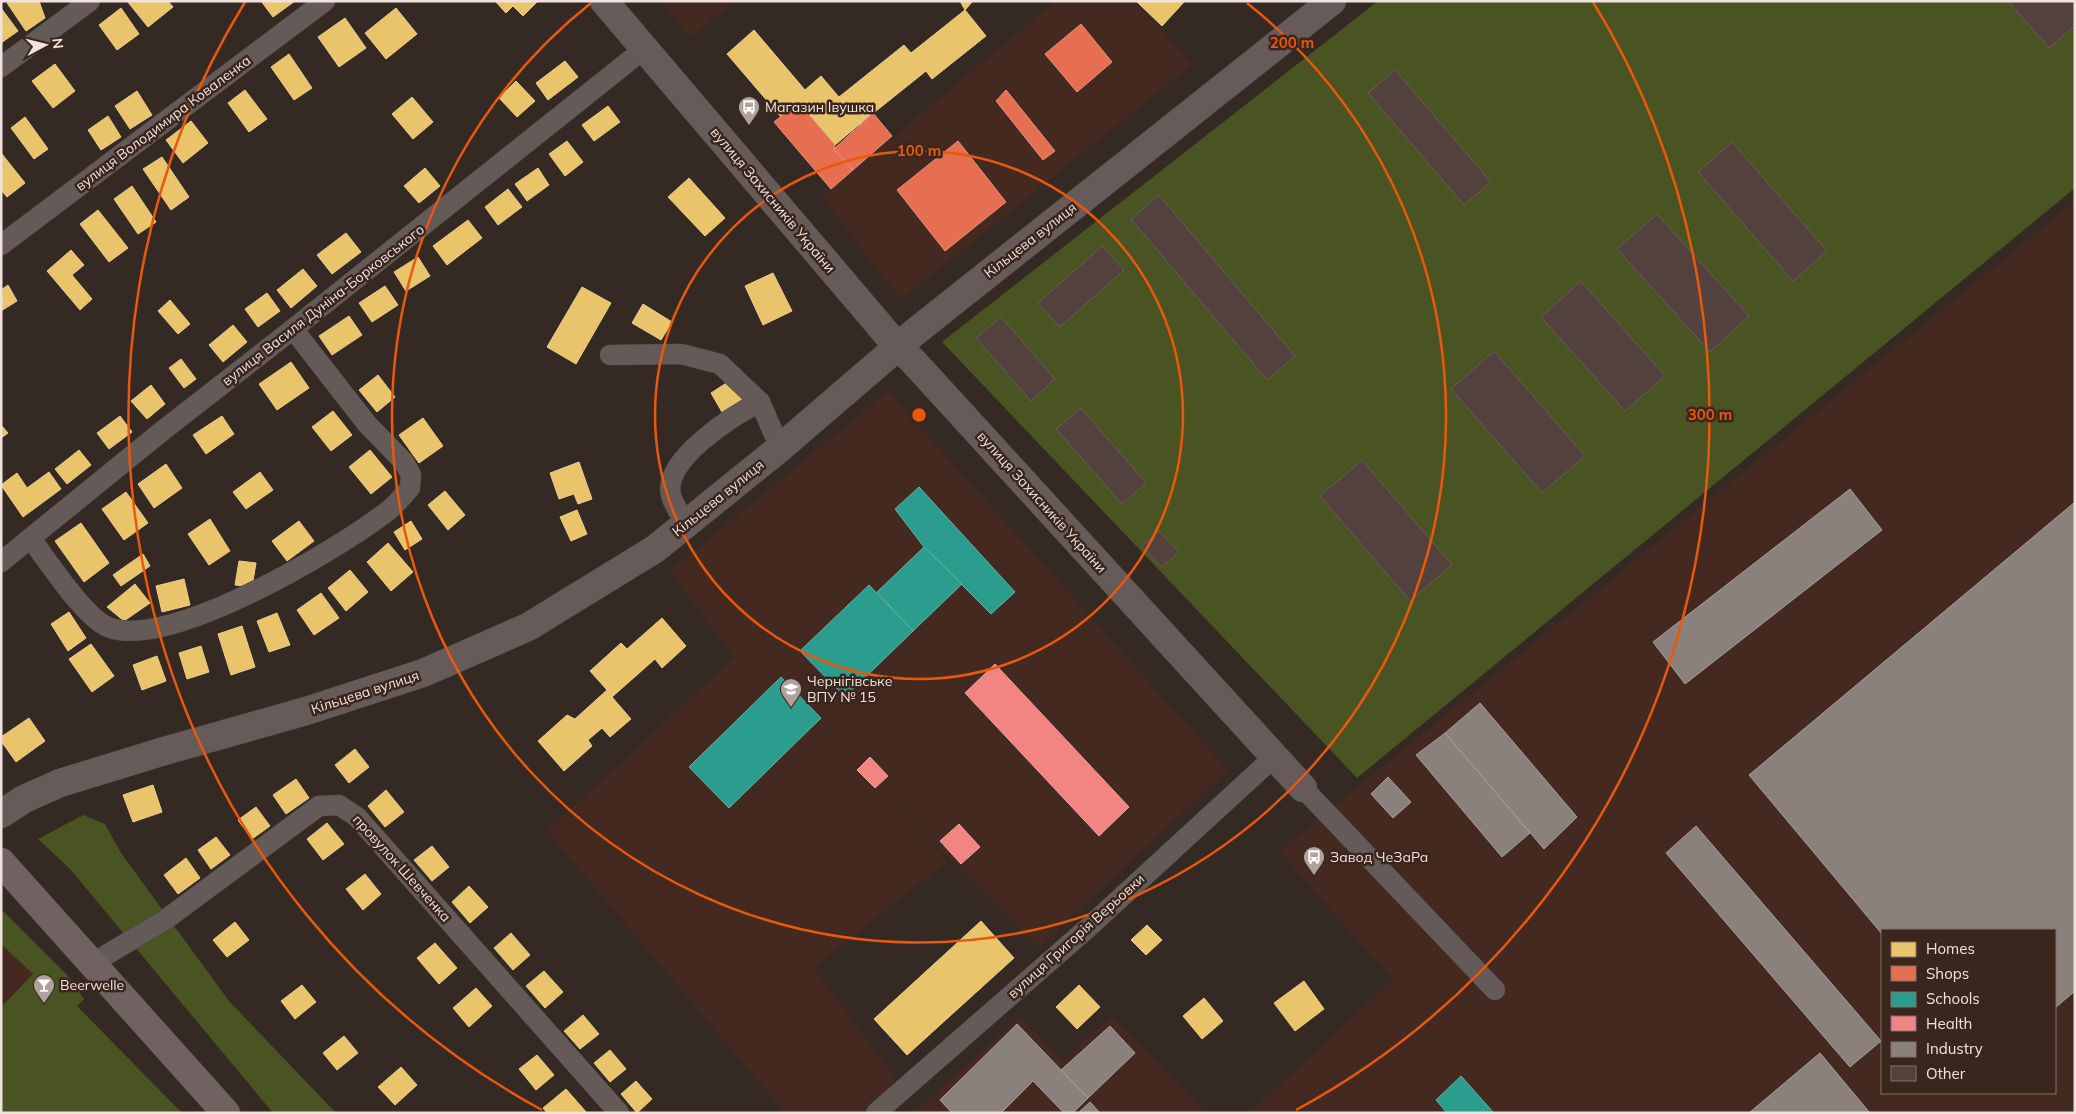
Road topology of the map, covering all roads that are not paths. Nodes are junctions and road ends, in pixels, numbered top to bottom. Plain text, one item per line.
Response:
1 (90, 1) edge
2 (325, 1) edge
3 (604, 1) edge
4 (1332, 1) edge
5 (644, 49) junction
6 (1, 67) edge
7 (1, 244) edge
8 (293, 329) junction
9 (897, 346) junction
10 (610, 355) dead end
11 (760, 402) junction
12 (780, 448) junction
13 (685, 523) junction
14 (31, 539) junction
15 (1, 562) edge
16 (1274, 757) junction
17 (1303, 788) joint
18 (1, 814) edge
19 (1, 862) edge
20 (91, 964) junction
21 (1495, 990) dead end
22 (226, 1113) edge
23 (619, 1113) edge
24 (876, 1113) edge

1 - 6 street
2 - 7 street, вулиця Володимира Коваленка
3 - 5 main road, вулиця Захисників України
4 - 9 main road, Кільцева вулиця
5 - 8 street, вулиця Василя Дуніна-Борковського
5 - 9 main road, вулиця Захисників України
8 - 14 street, вулиця Василя Дуніна-Борковського
8 - 14 street
9 - 12 main road, Кільцева вулиця
9 - 16 main road, вулиця Захисників України
10 - 11 street
11 - 12 street
11 - 13 street
12 - 13 main road, Кільцева вулиця
13 - 18 main road, Кільцева вулиця
14 - 15 street, вулиця Василя Дуніна-Борковського
16 - 17 main road, вулиця Захисників України
16 - 24 street, вулиця Григорія Верьовки
17 - 21 street, вулиця Захисників України
19 - 20 main road
20 - 22 main road
20 - 23 street, провулок Шевченка

